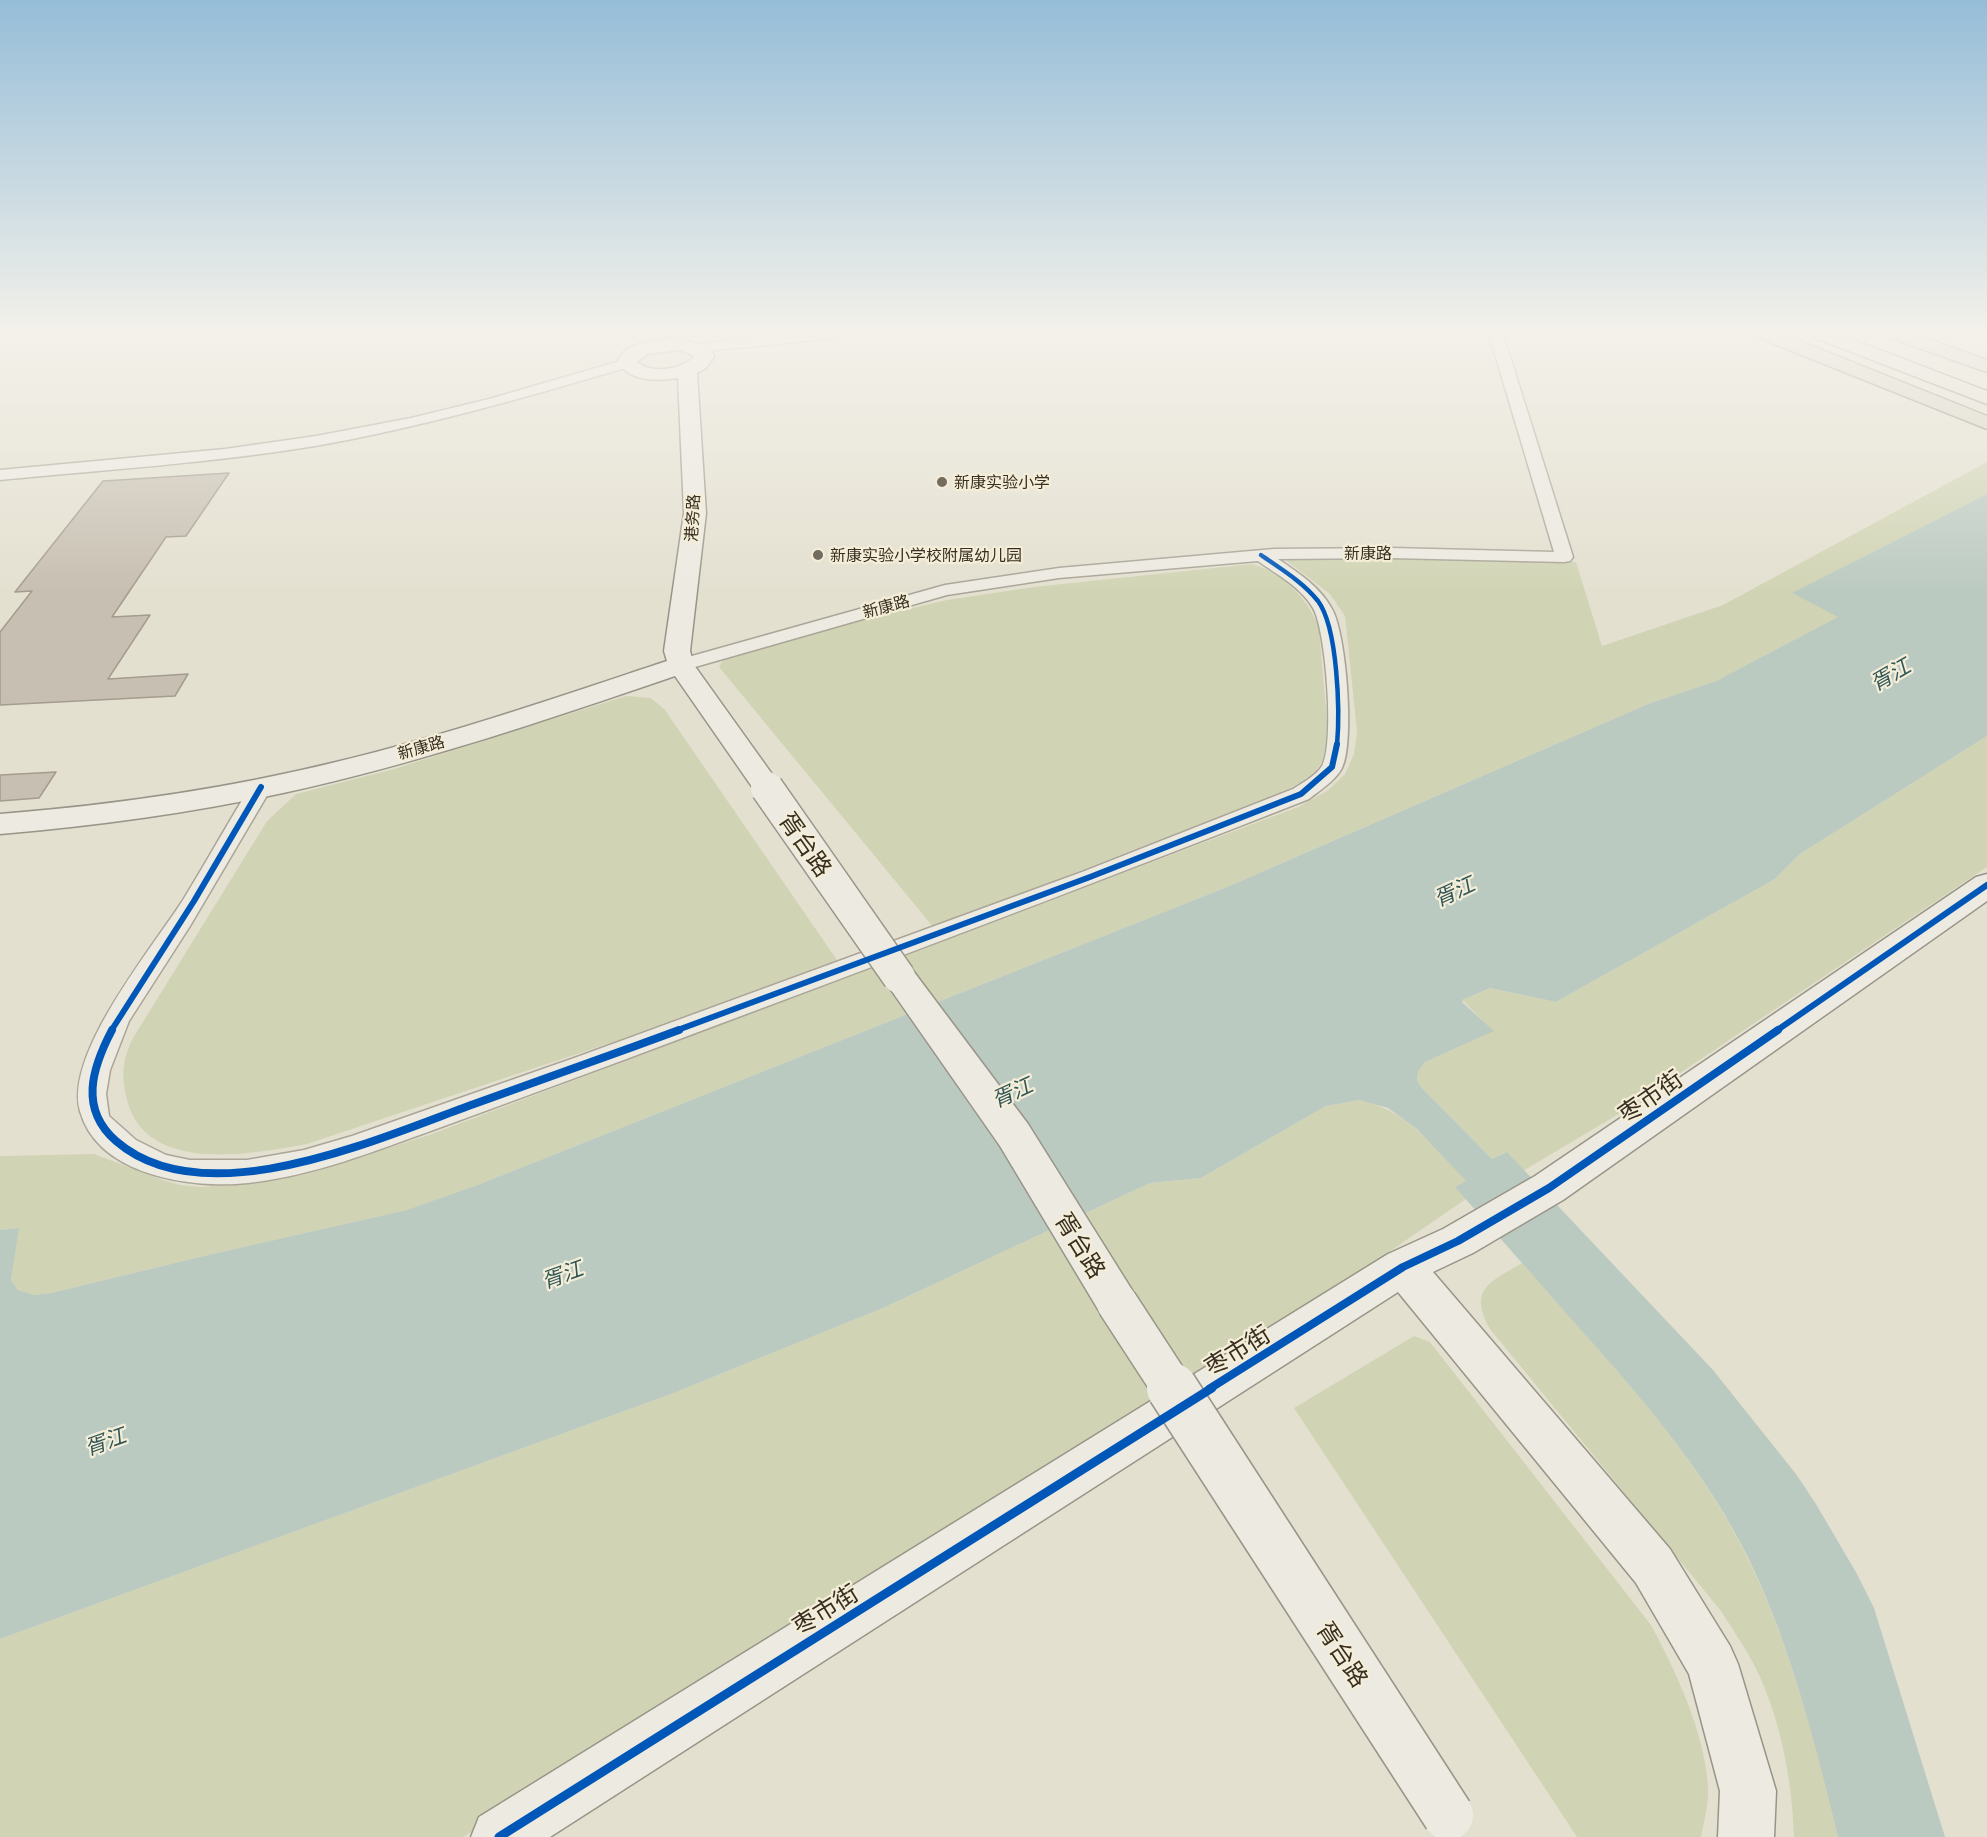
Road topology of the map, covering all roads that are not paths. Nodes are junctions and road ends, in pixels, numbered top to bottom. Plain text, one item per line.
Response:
1 (420, 420) edge
2 (690, 420) edge
3 (1522, 420) edge
4 (0, 475) edge
5 (1261, 555) junction
6 (681, 665) junction
7 (261, 787) junction
8 (0, 824) edge
9 (1987, 885) edge
10 (1403, 1267) junction
11 (1455, 1826) edge
12 (499, 1837) edge
13 (1746, 1837) edge

1 - 4 street
2 - 6 street, 港务路
3 - 5 street, 新康路
5 - 6 street, 新康路
5 - 7 street
6 - 7 street, 新康路
6 - 11 street, 胥台路, bridge
7 - 8 street, 新康路
9 - 10 street, 枣市街
10 - 12 street, 枣市街
10 - 13 street

